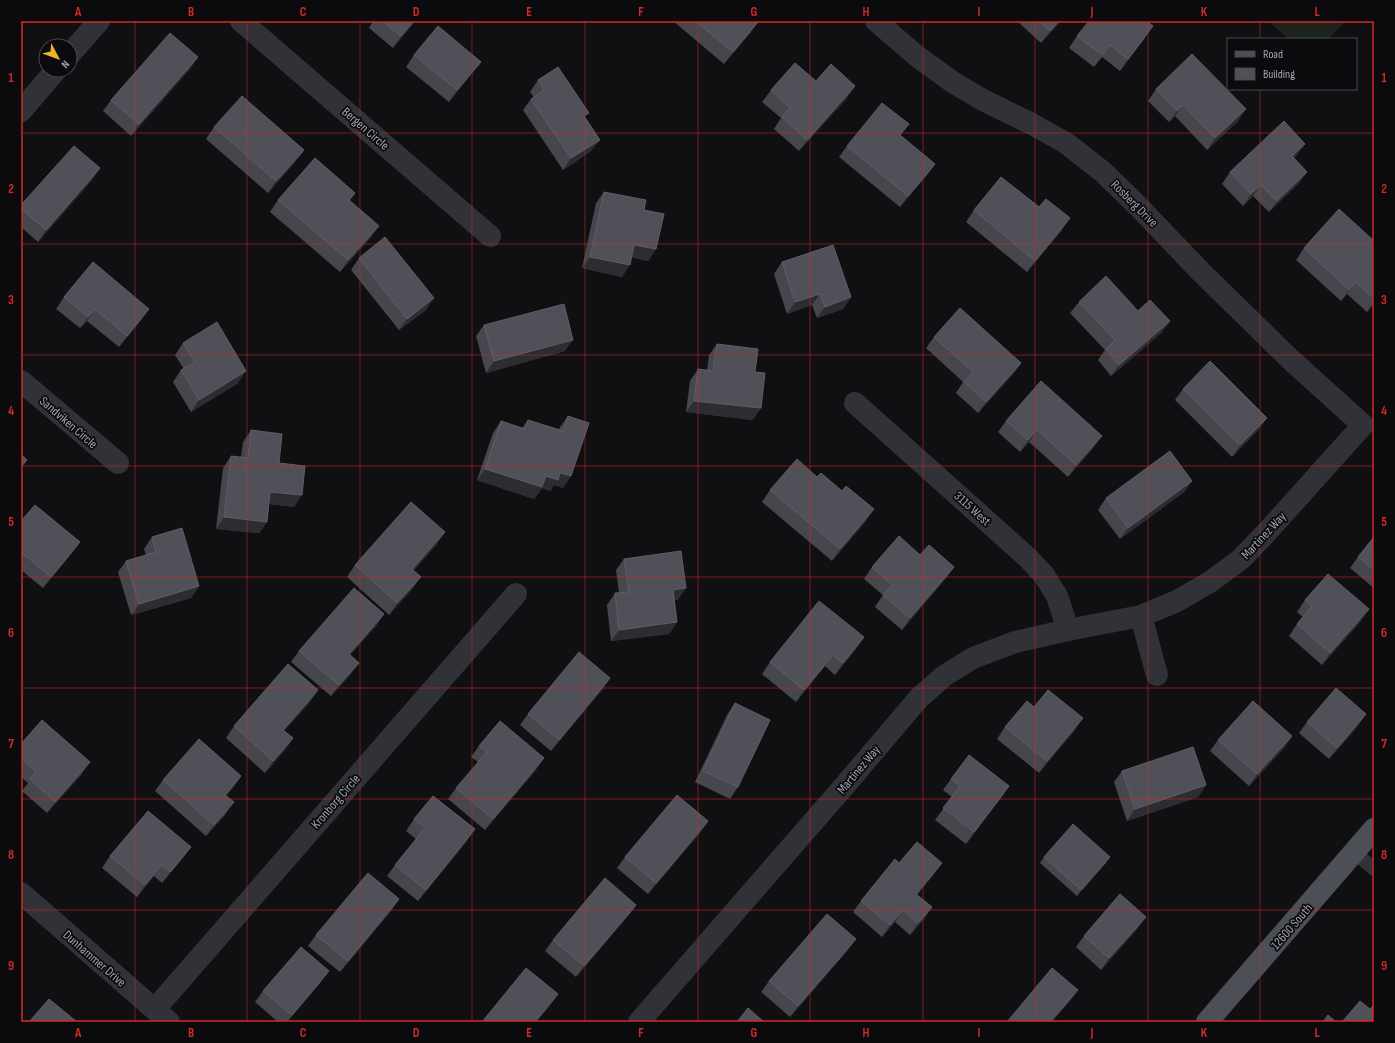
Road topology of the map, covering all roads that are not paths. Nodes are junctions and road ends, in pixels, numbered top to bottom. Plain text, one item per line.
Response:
1 (99, 21) edge
2 (241, 21) edge
3 (876, 21) edge
4 (78, 45) edge
5 (49, 78) edge
6 (21, 111) edge
7 (490, 236) dead end
8 (21, 380) edge
9 (854, 403) dead end
10 (1363, 425) joint
11 (118, 463) dead end
12 (516, 594) dead end
13 (1141, 616) junction
14 (1068, 630) junction
15 (1157, 675) dead end
16 (1374, 829) edge
17 (1354, 852) junction
18 (1374, 869) edge
19 (21, 893) edge
20 (162, 1016) edge
21 (639, 1022) edge
22 (1207, 1022) edge

1 - 4 street
2 - 7 street, Bergen Circle
3 - 10 street, Rosberg Drive
5 - 6 street
8 - 11 street, Sandviken Circle
9 - 14 street, 3115 West
10 - 13 street, Martinez Way
12 - 20 street, Kronborg Circle
13 - 14 street, Martinez Way
13 - 15 street
14 - 21 street, Martinez Way
16 - 17 main road, 12600 South
17 - 18 lane
17 - 22 main road, 12600 South
19 - 20 street, Dunhammer Drive

